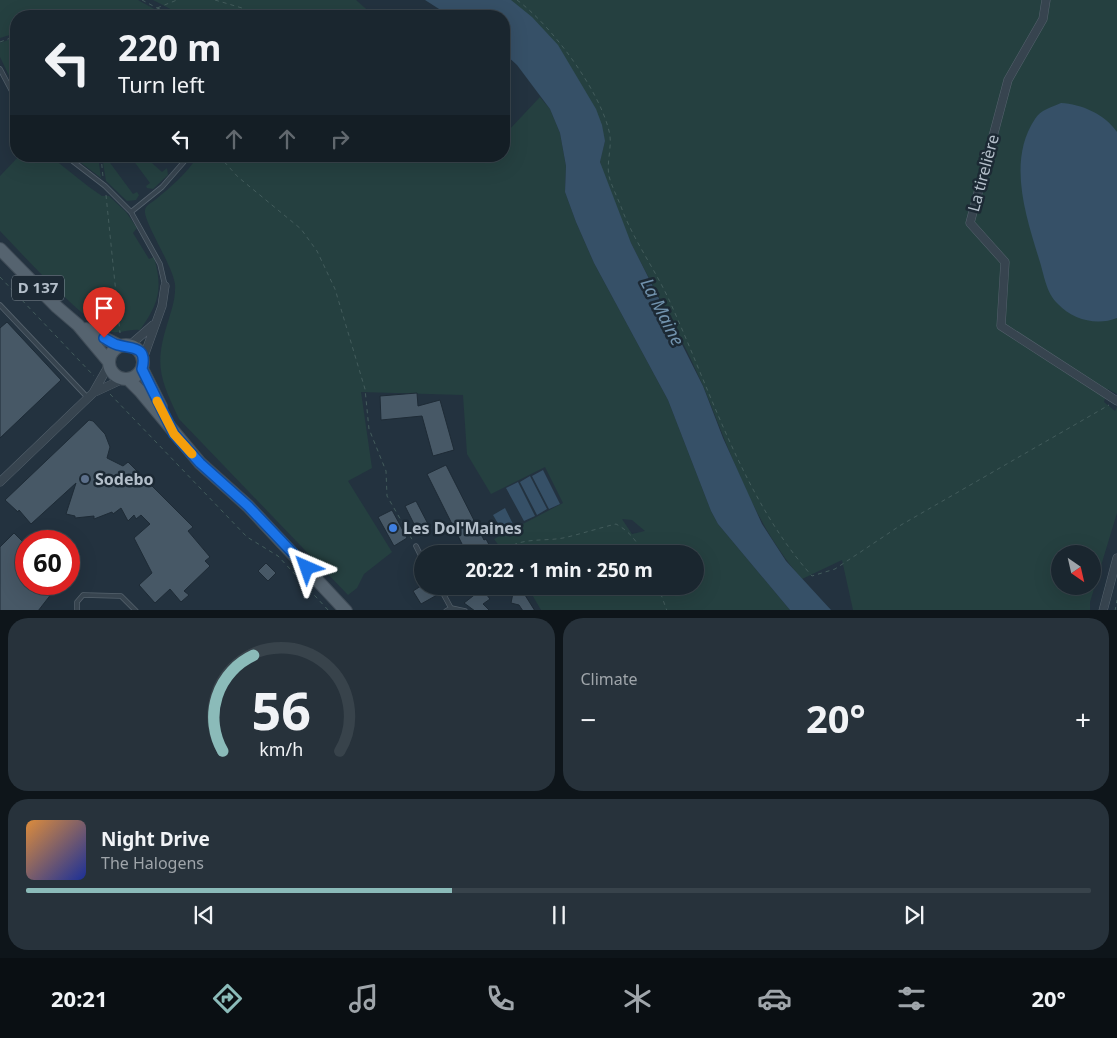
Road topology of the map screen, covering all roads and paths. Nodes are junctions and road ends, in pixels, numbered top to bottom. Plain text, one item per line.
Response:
1 (142, 0) edge
2 (177, 0) edge
3 (215, 0) edge
4 (516, 0) edge
5 (1046, 0) edge
6 (157, 8) junction
7 (163, 10) edge
8 (245, 10) edge
9 (0, 69) edge
10 (10, 88) edge
11 (74, 162) edge
12 (102, 162) edge
13 (184, 162) edge
14 (224, 162) edge
15 (105, 186) junction
16 (132, 212) junction
17 (0, 248) edge
18 (0, 277) edge
19 (165, 286) joint
20 (0, 305) edge
21 (154, 324) junction
22 (78, 325) junction
23 (125, 346) junction
24 (109, 363) junction
25 (142, 364) junction
26 (125, 379) junction
27 (102, 385) junction
28 (91, 396) junction
29 (1117, 401) edge
30 (174, 434) junction
31 (0, 482) edge
32 (415, 545) edge
33 (514, 545) edge
34 (639, 545) edge
35 (1117, 558) edge
36 (444, 595) edge
37 (661, 595) edge
38 (1117, 600) edge
39 (451, 608) junction
40 (77, 610) edge
41 (136, 610) edge
42 (329, 610) edge
43 (346, 610) edge
44 (446, 610) edge
45 (465, 610) edge
46 (667, 610) edge
47 (1103, 610) edge
48 (1115, 610) edge

1 - 6 path
2 - 6 path
3 - 8 path
4 - 29 path
5 - 29 street, La tirelière
6 - 7 path
9 - 10 lane
11 - 15 lane
12 - 15 path
13 - 16 lane
14 - 32 path
15 - 16 lane
15 - 23 path
16 - 19 lane
17 - 22 main road, D 137
18 - 27 path
19 - 21 street
20 - 28 lane
21 - 23 street
21 - 25 street
22 - 23 main road, D 137
22 - 24 main road, D 137
23 - 24 main road
23 - 25 main road
24 - 26 main road
24 - 27 street
25 - 26 main road
25 - 30 main road
26 - 27 street
26 - 30 main road
27 - 28 street
27 - 42 path
28 - 31 street
30 - 43 main road
33 - 34 path
35 - 47 street
36 - 39 lane
37 - 46 path
38 - 48 path
39 - 44 lane
39 - 45 lane
40 - 41 lane

